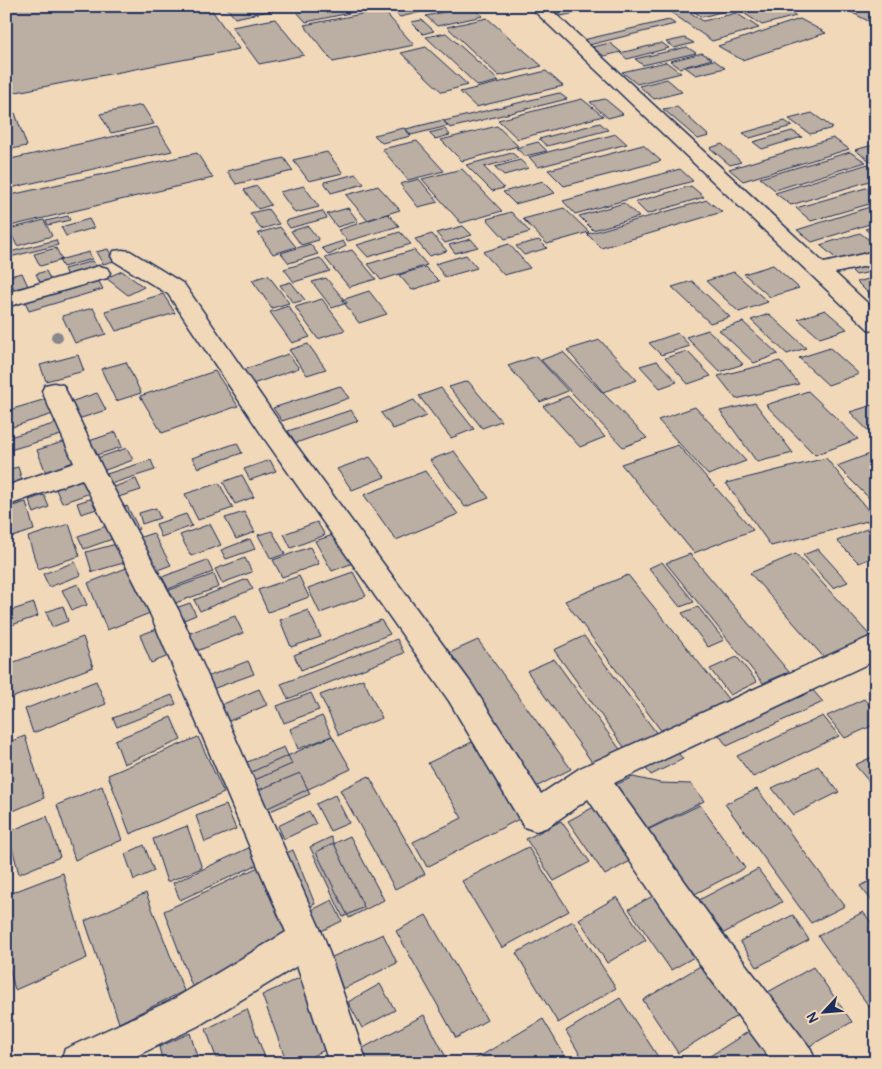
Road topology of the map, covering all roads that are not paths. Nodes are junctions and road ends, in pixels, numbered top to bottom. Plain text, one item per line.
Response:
1 (537, 6) edge
2 (876, 257) edge
3 (821, 270) junction
4 (6, 300) edge
5 (876, 324) edge
6 (54, 391) dead end
7 (90, 468) junction
8 (6, 496) edge
9 (876, 646) edge
10 (592, 778) junction
11 (307, 940) junction
12 (79, 1063) edge
13 (348, 1063) edge
14 (797, 1063) edge

1 - 3 street
2 - 3 street
3 - 5 street
4 - 10 street
6 - 7 street
7 - 8 street
7 - 11 street
9 - 10 street
10 - 14 street
11 - 12 street
11 - 13 street

